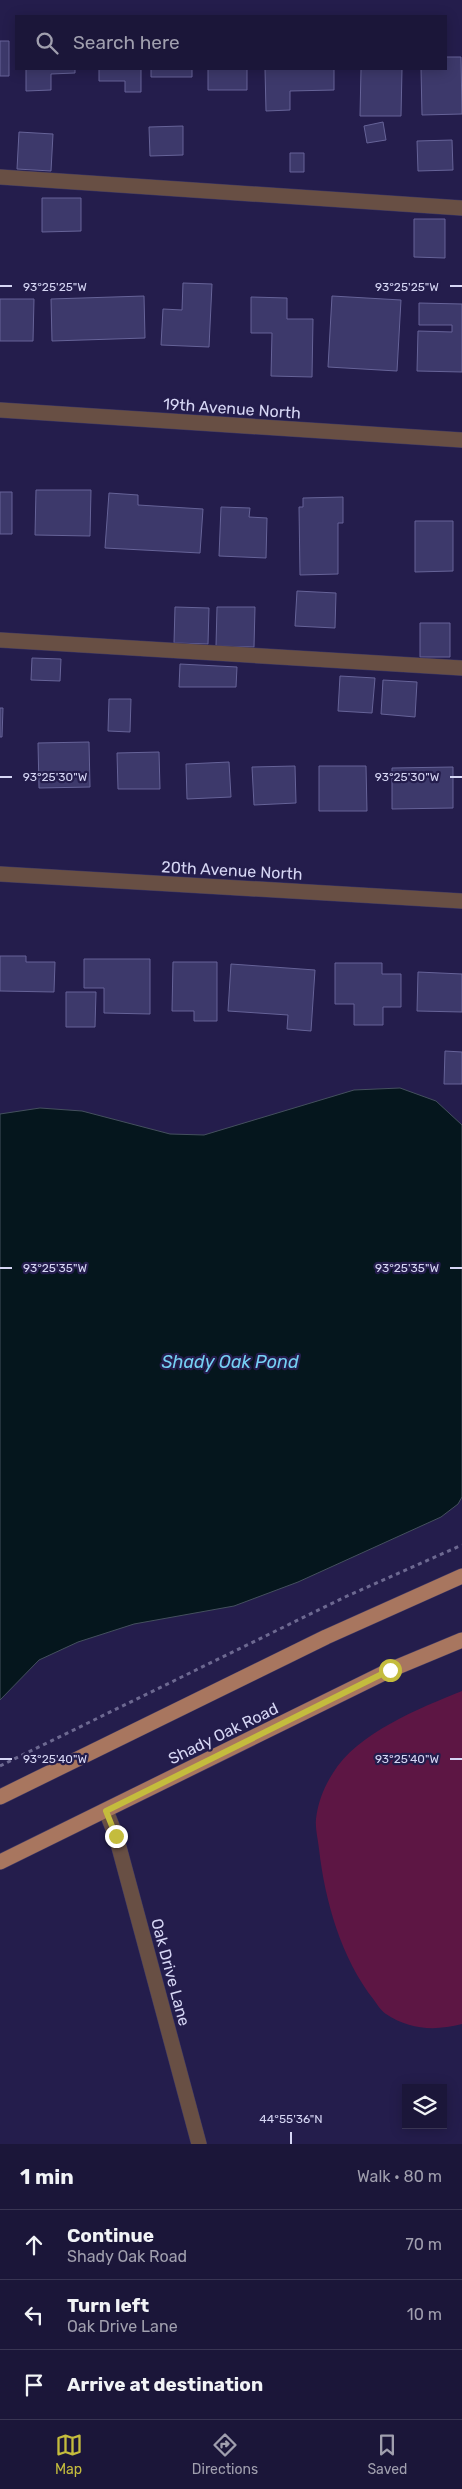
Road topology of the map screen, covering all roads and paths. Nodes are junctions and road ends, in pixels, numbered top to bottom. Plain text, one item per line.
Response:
1 (0, 177) edge
2 (462, 208) edge
3 (0, 410) edge
4 (462, 440) edge
5 (0, 640) edge
6 (462, 668) edge
7 (0, 874) edge
8 (462, 901) edge
9 (462, 1545) edge
10 (462, 1576) edge
11 (462, 1640) edge
12 (0, 1766) edge
13 (0, 1797) edge
14 (106, 1811) junction
15 (0, 1862) edge
16 (199, 2144) edge

1 - 2 street
3 - 4 street, 19th Avenue North
5 - 6 street
7 - 8 street, 20th Avenue North
9 - 12 path
10 - 13 main road
11 - 14 main road, Shady Oak Road
14 - 15 main road, Shady Oak Road
14 - 16 street, Oak Drive Lane

